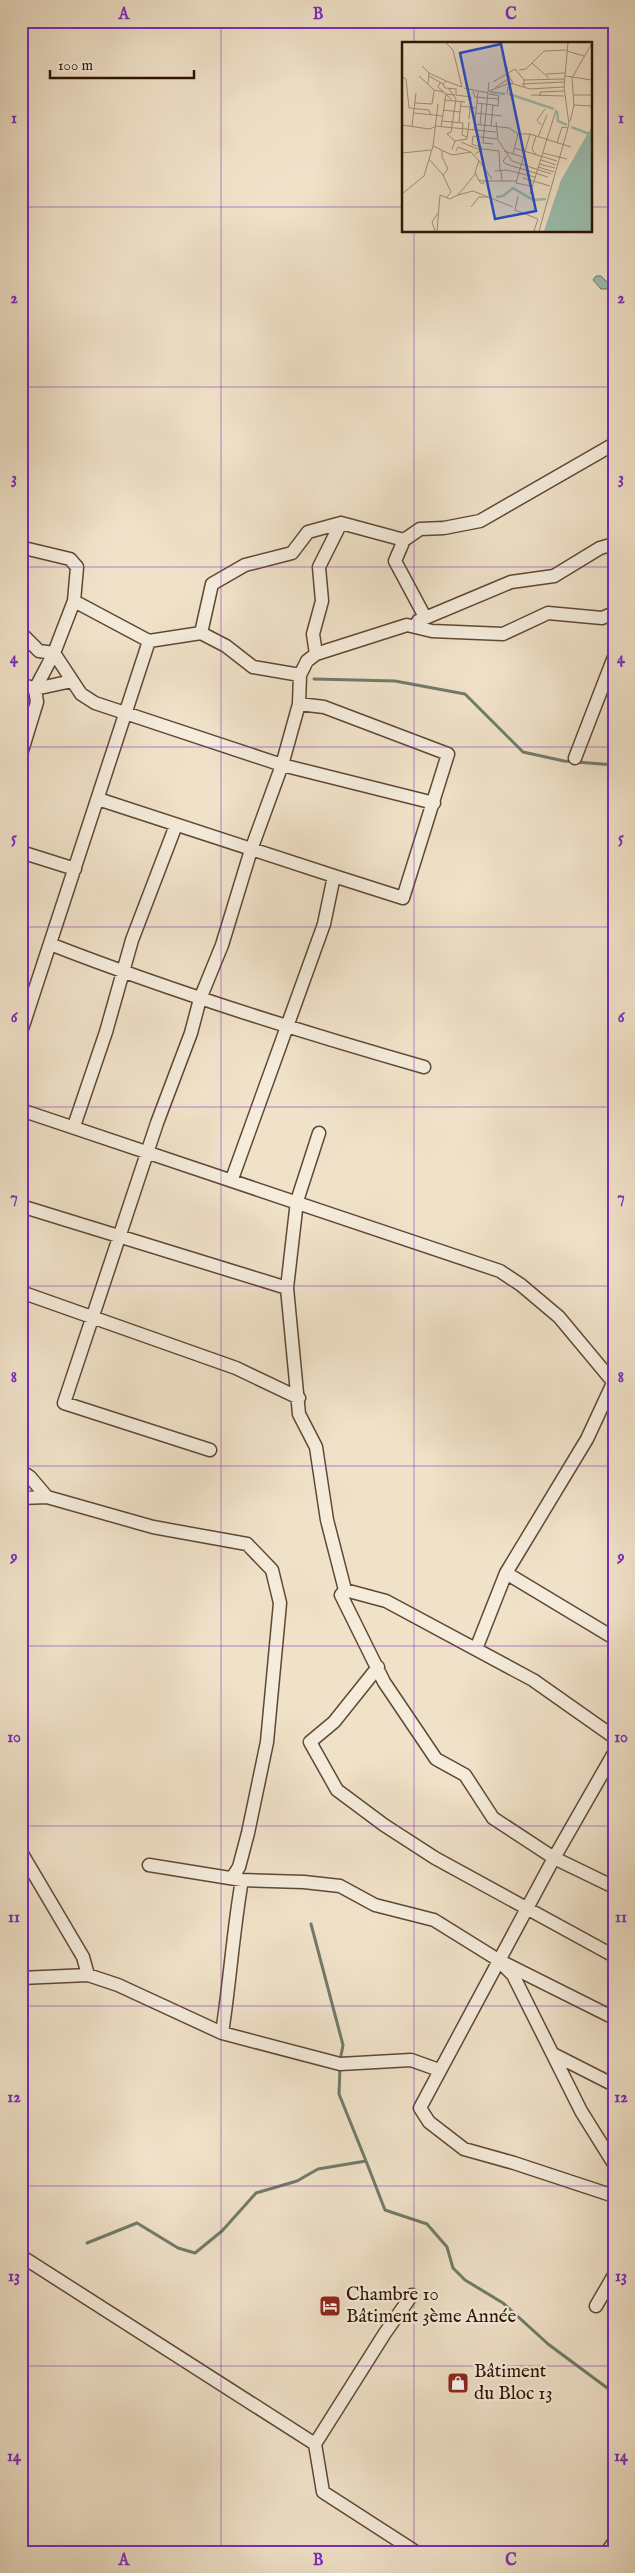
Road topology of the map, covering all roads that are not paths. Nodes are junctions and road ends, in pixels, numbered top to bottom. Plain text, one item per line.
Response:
1 (614, 444) edge
2 (341, 523) junction
3 (404, 540) junction
4 (614, 544) edge
5 (21, 550) edge
6 (74, 602) junction
7 (614, 613) edge
8 (425, 618) junction
9 (407, 625) junction
10 (21, 633) edge
11 (201, 633) junction
12 (149, 641) junction
13 (54, 653) junction
14 (316, 654) junction
15 (614, 657) edge
16 (300, 676) junction
17 (72, 681) junction
18 (21, 684) edge
19 (36, 689) junction
20 (299, 704) junction
21 (126, 715) junction
22 (21, 754) edge
23 (575, 758) dead end
24 (282, 765) junction
25 (98, 799) junction
26 (434, 803) junction
27 (176, 825) junction
28 (251, 850) junction
29 (21, 852) edge
30 (75, 869) junction
31 (334, 876) junction
32 (50, 944) junction
33 (122, 972) junction
34 (200, 998) junction
35 (285, 1027) junction
36 (21, 1032) edge
37 (424, 1067) dead end
38 (21, 1110) edge
39 (74, 1126) junction
40 (320, 1133) dead end
41 (148, 1151) junction
42 (232, 1179) junction
43 (297, 1201) junction
44 (21, 1206) edge
45 (119, 1237) junction
46 (287, 1288) junction
47 (21, 1292) edge
48 (93, 1318) junction
49 (613, 1383) edge
50 (299, 1398) junction
51 (210, 1450) dead end
52 (21, 1471) edge
53 (47, 1497) junction
54 (21, 1498) edge
55 (506, 1573) junction
56 (345, 1590) junction
57 (614, 1638) edge
58 (476, 1650) junction
59 (378, 1668) junction
60 (614, 1737) edge
61 (614, 1753) edge
62 (21, 1852) edge
63 (554, 1858) junction
64 (149, 1865) dead end
65 (237, 1879) junction
66 (614, 1887) edge
67 (527, 1908) junction
68 (614, 1956) edge
69 (500, 1962) junction
70 (88, 1975) junction
71 (21, 1978) edge
72 (614, 2018) edge
73 (222, 2032) junction
74 (553, 2054) junction
75 (439, 2070) junction
76 (614, 2085) edge
77 (614, 2164) edge
78 (614, 2196) edge
79 (21, 2256) edge
80 (614, 2276) edge
81 (412, 2295) dead end
82 (596, 2306) dead end
83 (315, 2444) junction
84 (614, 2542) edge
85 (416, 2552) edge
86 (607, 2552) edge

1 - 3 street
2 - 3 street
2 - 11 street
2 - 14 street
3 - 8 street
4 - 8 street
5 - 6 street
6 - 12 street
6 - 13 street
7 - 9 street
8 - 9 street
9 - 14 street
10 - 13 street
11 - 12 street
11 - 16 street
12 - 21 street
13 - 17 street
13 - 19 street
14 - 16 street
15 - 23 street
16 - 20 street
17 - 19 street
17 - 21 street
18 - 19 street
19 - 22 street
20 - 24 street
20 - 26 street
21 - 24 street
21 - 25 street
24 - 26 street
24 - 28 street
25 - 27 street
25 - 30 street
26 - 31 street
27 - 28 street
27 - 33 street
28 - 31 street
28 - 34 street
29 - 30 street
30 - 32 street
31 - 35 street
32 - 33 street
32 - 36 street
33 - 34 street
33 - 39 street
34 - 35 street
34 - 41 street
35 - 37 street
35 - 42 street
38 - 39 street
39 - 41 street
40 - 43 street
41 - 42 street
41 - 45 street
42 - 43 street
43 - 46 street
43 - 49 street
44 - 45 street
45 - 46 street
45 - 48 street
46 - 50 street
47 - 48 street
48 - 50 street
48 - 51 street
49 - 55 street
50 - 56 street
52 - 53 street
53 - 54 street
53 - 65 street
55 - 57 street
55 - 58 street
56 - 58 street
56 - 59 street
58 - 60 street
59 - 63 street
59 - 67 street
61 - 63 street
62 - 70 street
63 - 66 street
63 - 67 street
64 - 65 street
65 - 69 street
65 - 73 street
67 - 68 street
67 - 69 street
69 - 72 street
69 - 74 street
69 - 75 street
70 - 71 street
70 - 73 street
73 - 75 street
74 - 76 street
74 - 77 street
75 - 78 street
79 - 83 street
80 - 82 street
81 - 83 street
83 - 85 street
84 - 86 street

